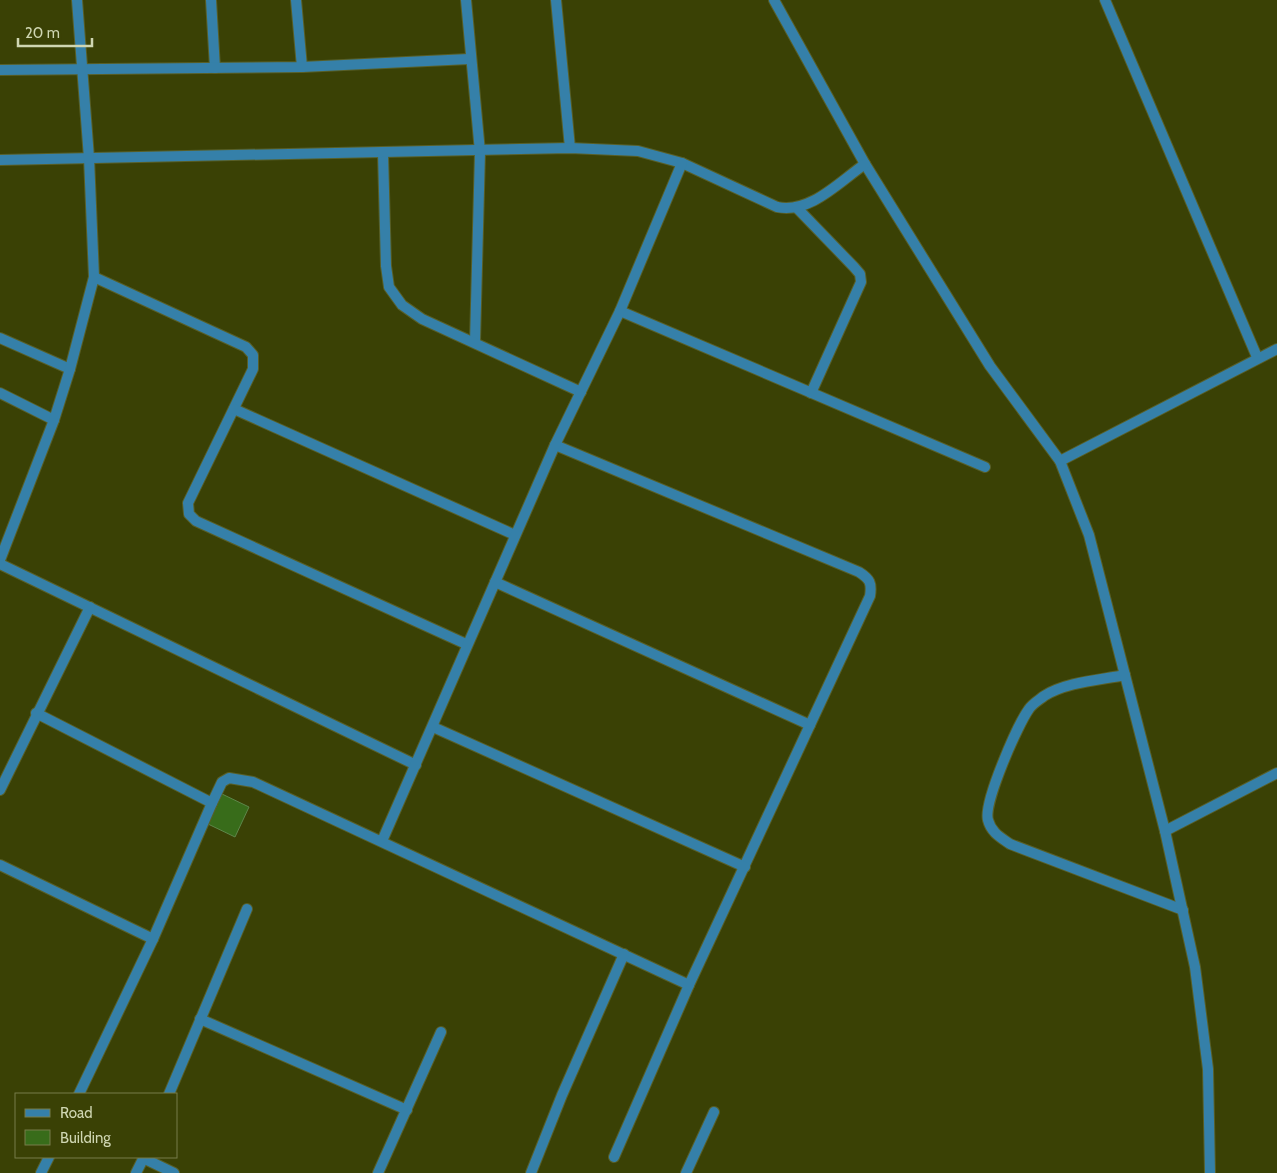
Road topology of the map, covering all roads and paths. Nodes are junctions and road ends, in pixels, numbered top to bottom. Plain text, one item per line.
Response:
1 (77, 0) edge
2 (211, 0) edge
3 (296, 0) edge
4 (466, 0) edge
5 (556, 0) edge
6 (774, 0) edge
7 (1105, 0) edge
8 (470, 59) junction
9 (302, 67) junction
10 (215, 68) junction
11 (0, 70) edge
12 (81, 70) junction
13 (570, 148) junction
14 (480, 152) junction
15 (383, 153) junction
16 (89, 158) junction
17 (0, 160) edge
18 (682, 164) junction
19 (865, 164) junction
20 (797, 208) junction
21 (94, 277) junction
22 (620, 310) junction
23 (0, 338) edge
24 (475, 342) junction
25 (1277, 348) edge
26 (1258, 357) junction
27 (70, 369) junction
28 (581, 392) junction
29 (811, 392) junction
30 (0, 393) edge
31 (234, 409) junction
32 (54, 420) junction
33 (554, 444) junction
34 (1060, 462) junction
35 (985, 467) dead end
36 (516, 535) junction
37 (0, 562) edge
38 (495, 582) junction
39 (90, 607) junction
40 (466, 644) junction
41 (1125, 675) junction
42 (36, 713) junction
43 (810, 725) junction
44 (433, 727) junction
45 (416, 765) junction
46 (1277, 773) edge
47 (0, 790) edge
48 (212, 804) junction
49 (1165, 830) junction
50 (382, 842) junction
51 (0, 864) edge
52 (745, 867) junction
53 (247, 909) dead end
54 (1183, 910) junction
55 (153, 939) junction
56 (624, 954) junction
57 (689, 985) junction
58 (200, 1019) junction
59 (441, 1032) dead end
60 (78, 1093) edge
61 (169, 1093) edge
62 (407, 1110) junction
63 (714, 1112) dead end
64 (614, 1157) dead end
65 (48, 1158) edge
66 (144, 1158) edge
67 (146, 1158) edge
68 (41, 1173) edge
69 (136, 1173) edge
70 (174, 1173) edge
71 (378, 1173) edge
72 (531, 1173) edge
73 (686, 1173) edge
74 (1210, 1173) edge

1 - 12 street
2 - 10 street
3 - 9 street
4 - 8 street
5 - 13 street
6 - 19 street
7 - 26 street
8 - 9 street
8 - 14 street
9 - 10 street
10 - 12 street
11 - 12 street
12 - 16 street
13 - 14 street
13 - 18 street
14 - 15 street
14 - 24 street
15 - 16 street
15 - 24 street
16 - 17 street
16 - 21 street
18 - 20 street
18 - 22 street
19 - 20 street
19 - 34 street
20 - 29 street
21 - 27 street
21 - 31 street
22 - 28 street
22 - 29 street
23 - 27 street
24 - 28 street
25 - 26 street
26 - 34 street
27 - 32 street
28 - 33 street
29 - 35 street
30 - 32 street
31 - 36 street
31 - 40 street
32 - 37 street
33 - 36 street
33 - 43 street
34 - 41 street
36 - 38 street
37 - 39 street
38 - 40 street
38 - 43 street
39 - 42 street
39 - 45 street
40 - 44 street
41 - 49 street
41 - 54 street
42 - 47 street
42 - 48 street
43 - 52 street
44 - 45 street
44 - 52 street
45 - 50 street
46 - 49 street
48 - 50 street
48 - 55 street
49 - 54 street
50 - 56 street
51 - 55 street
52 - 57 street
53 - 58 street
54 - 74 street
55 - 60 street
56 - 57 street
56 - 72 street
57 - 64 street
58 - 61 street
58 - 62 street
59 - 62 street
62 - 71 street
63 - 73 street
65 - 68 street
66 - 69 street
67 - 70 street

